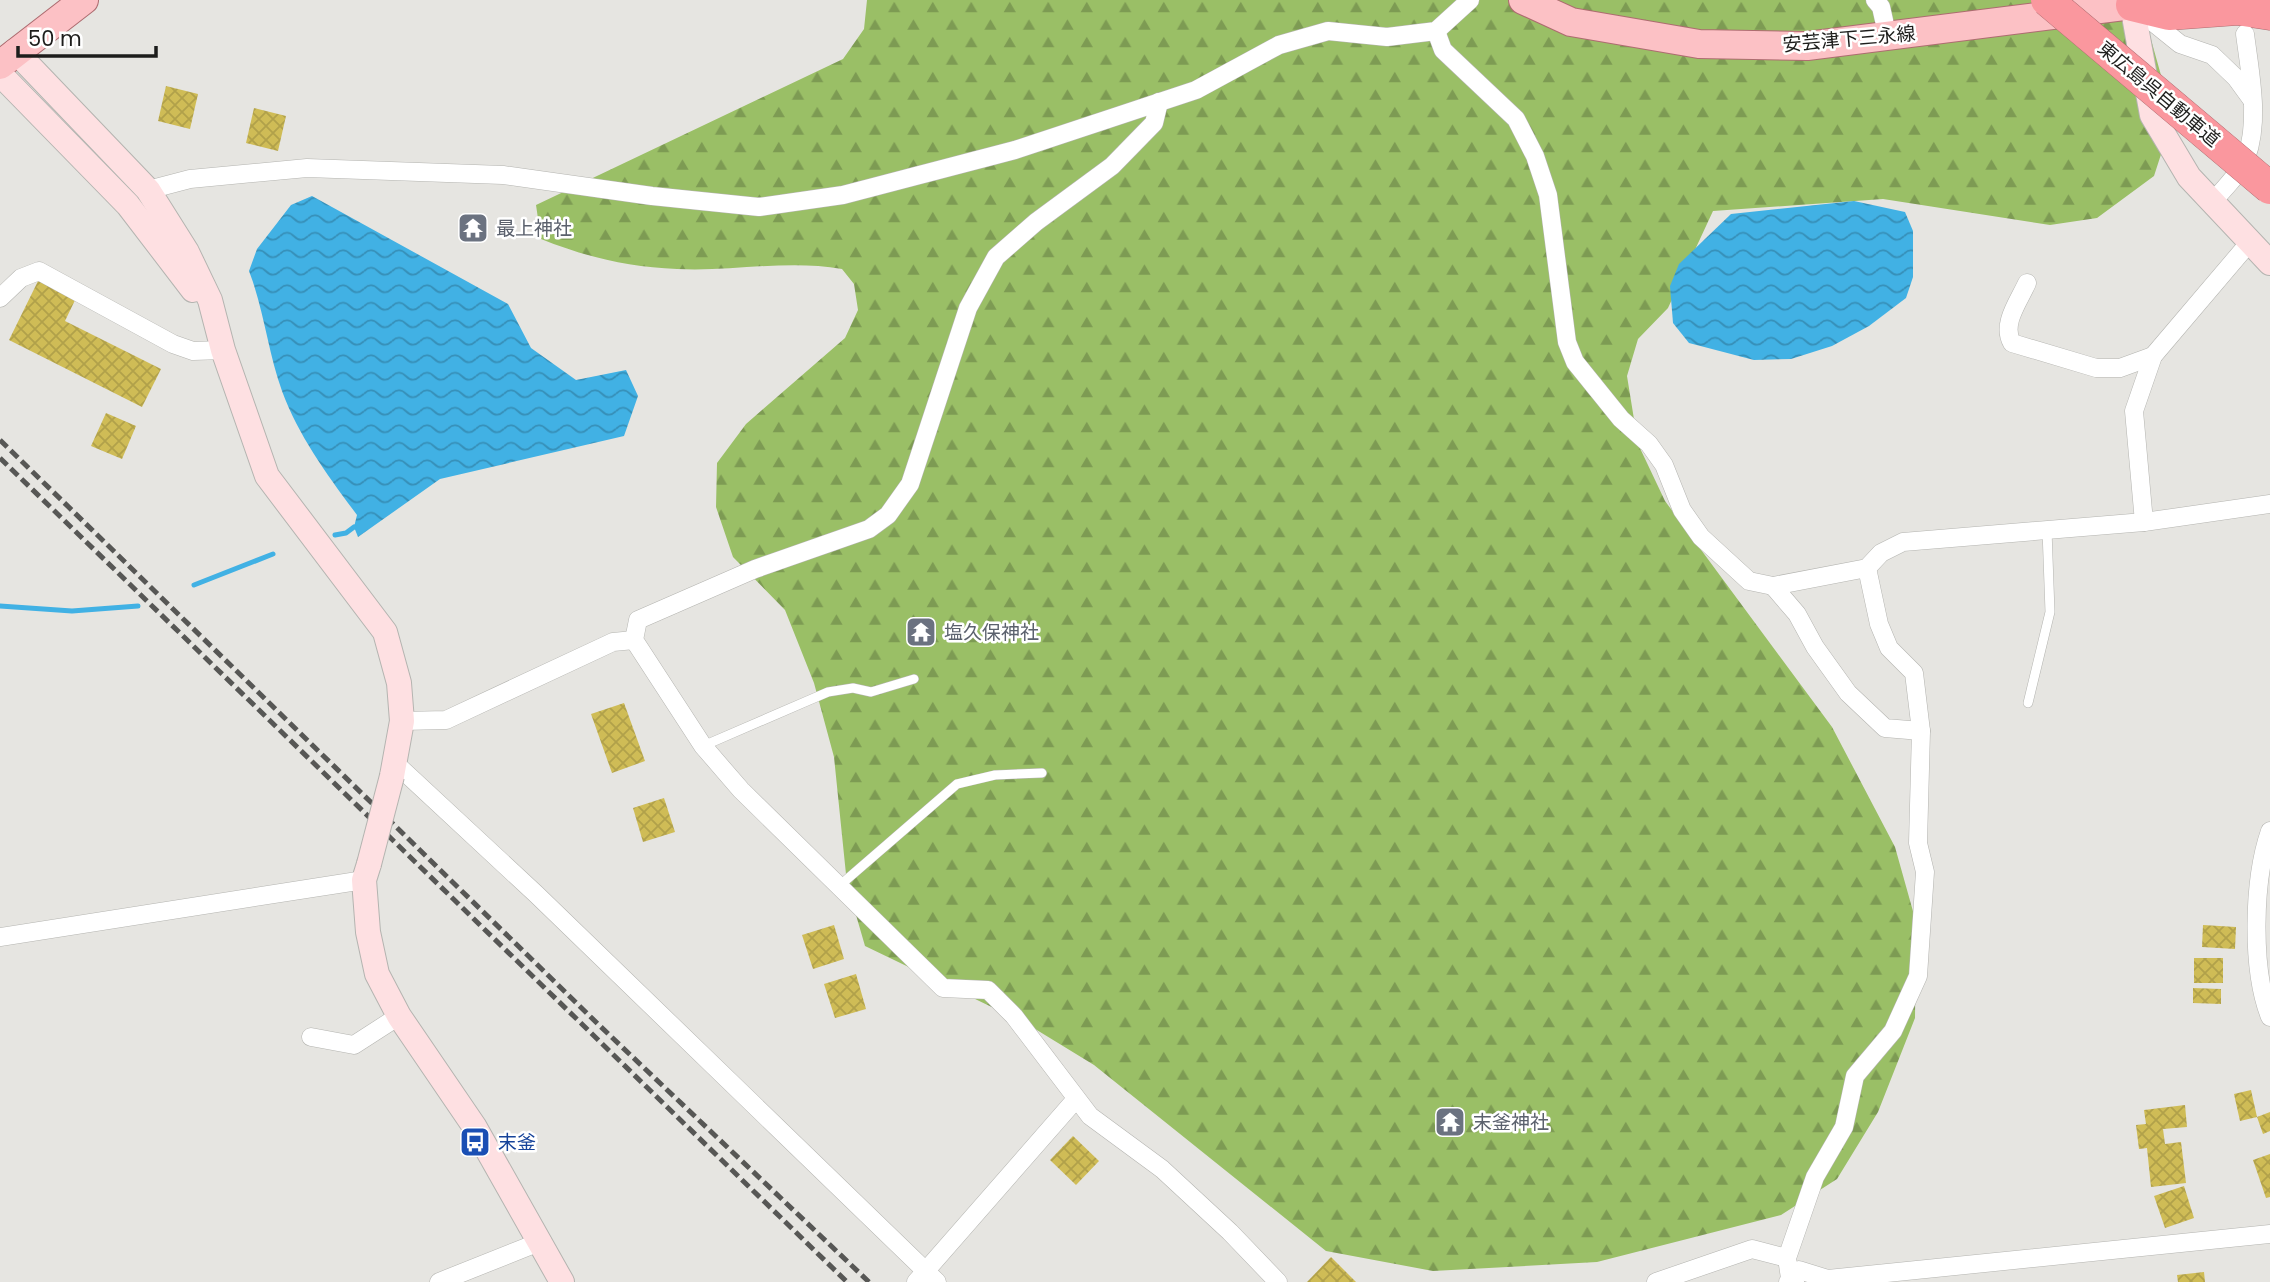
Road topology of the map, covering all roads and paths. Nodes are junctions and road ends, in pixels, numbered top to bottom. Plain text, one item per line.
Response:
1 (84, 0) edge
2 (1470, 0) edge
3 (1523, 0) edge
4 (1875, 0) edge
5 (2047, 0) edge
6 (2137, 2) edge
7 (2270, 14) edge
8 (1436, 31) junction
9 (2245, 34) dead end
10 (1888, 38) junction
11 (4, 56) edge
12 (2252, 100) junction
13 (1159, 102) junction
14 (2270, 188) edge
15 (148, 190) junction
16 (2213, 201) junction
17 (2249, 243) junction
18 (2270, 263) edge
19 (2027, 283) dead end
20 (0, 298) edge
21 (223, 350) junction
22 (2153, 356) junction
23 (2270, 504) edge
24 (2144, 522) junction
25 (2047, 528) junction
26 (1867, 568) junction
27 (1773, 586) junction
28 (634, 640) junction
29 (914, 679) dead end
30 (2028, 703) dead end
31 (402, 721) junction
32 (1921, 731) junction
33 (703, 746) junction
34 (394, 770) junction
35 (1042, 773) dead end
36 (2270, 831) edge
37 (367, 872) junction
38 (838, 887) junction
39 (0, 937) edge
40 (399, 1016) junction
41 (2270, 1017) edge
42 (311, 1037) dead end
43 (1076, 1099) junction
44 (2270, 1234) edge
45 (542, 1241) junction
46 (1787, 1258) junction
47 (924, 1279) edge
48 (1791, 1281) edge
49 (439, 1282) edge
50 (562, 1282) edge
51 (1278, 1282) edge
52 (1656, 1282) edge

1 - 11 main road
2 - 8 street
3 - 10 main road, 安芸津下三永線
4 - 10 street
5 - 14 highway, 東広島呉自動車道, bridge
6 - 7 highway
6 - 10 main road, 安芸津下三永線
6 - 12 street
6 - 16 street
8 - 13 street
8 - 27 street
9 - 12 street
11 - 15 street
11 - 21 street
12 - 16 street
13 - 15 street
13 - 28 street
15 - 21 street
16 - 17 street
17 - 18 street
17 - 22 street
19 - 22 street
20 - 21 street
21 - 31 street
22 - 24 street
23 - 24 street
24 - 25 street
25 - 26 street
25 - 30 lane
26 - 27 street
26 - 32 street
27 - 32 street
28 - 31 street
28 - 33 street
29 - 33 lane
31 - 34 street
32 - 46 street
33 - 38 street
34 - 37 street, bridge
34 - 47 street
35 - 38 lane
36 - 41 street
37 - 39 street
37 - 40 street
38 - 43 street
40 - 42 street
40 - 45 street
43 - 47 street
43 - 51 street
44 - 48 street
45 - 49 street
45 - 50 street
46 - 48 street
46 - 52 street

